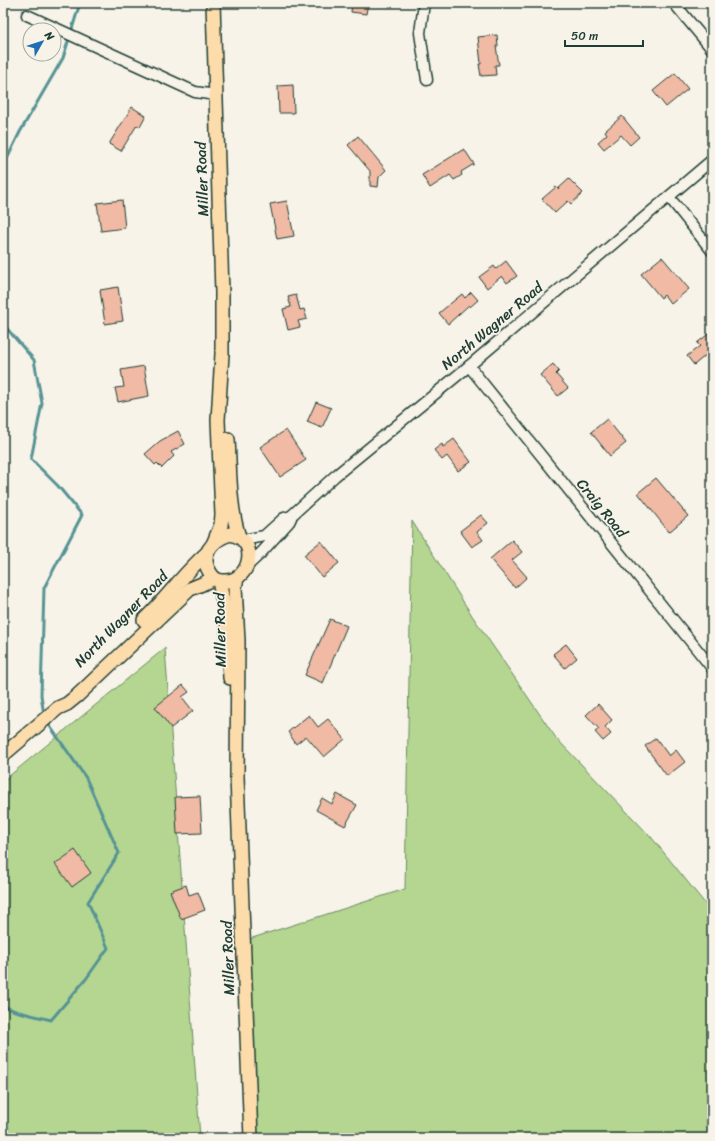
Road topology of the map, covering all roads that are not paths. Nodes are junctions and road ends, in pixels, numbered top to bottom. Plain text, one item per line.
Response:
1 (213, 3) edge
2 (424, 3) edge
3 (674, 3) edge
4 (27, 15) dead end
5 (712, 49) edge
6 (427, 80) dead end
7 (216, 95) junction
8 (712, 160) edge
9 (669, 197) junction
10 (712, 252) edge
11 (222, 354) junction
12 (469, 366) junction
13 (291, 516) junction
14 (241, 539) junction
15 (211, 548) junction
16 (246, 567) junction
17 (237, 578) junction
18 (216, 579) junction
19 (712, 668) edge
20 (55, 711) junction
21 (3, 755) edge
22 (237, 778) junction
23 (251, 1138) edge

1 - 7 main road, Miller Road
2 - 6 street
3 - 5 street
4 - 7 street
7 - 11 main road, Miller Road
8 - 9 street, North Wagner Road
9 - 10 street
9 - 12 street, North Wagner Road
11 - 14 main road, Miller Road
11 - 15 main road, Miller Road
12 - 13 street, North Wagner Road
12 - 19 street, Craig Road
13 - 14 street, North Wagner Road
13 - 16 street, North Wagner Road
14 - 15 main road
14 - 16 main road
15 - 18 main road
15 - 20 main road, North Wagner Road
16 - 17 main road
17 - 18 main road
17 - 22 main road, Miller Road
18 - 20 main road, North Wagner Road
18 - 22 main road, Miller Road
20 - 21 main road, North Wagner Road
22 - 23 main road, Miller Road

